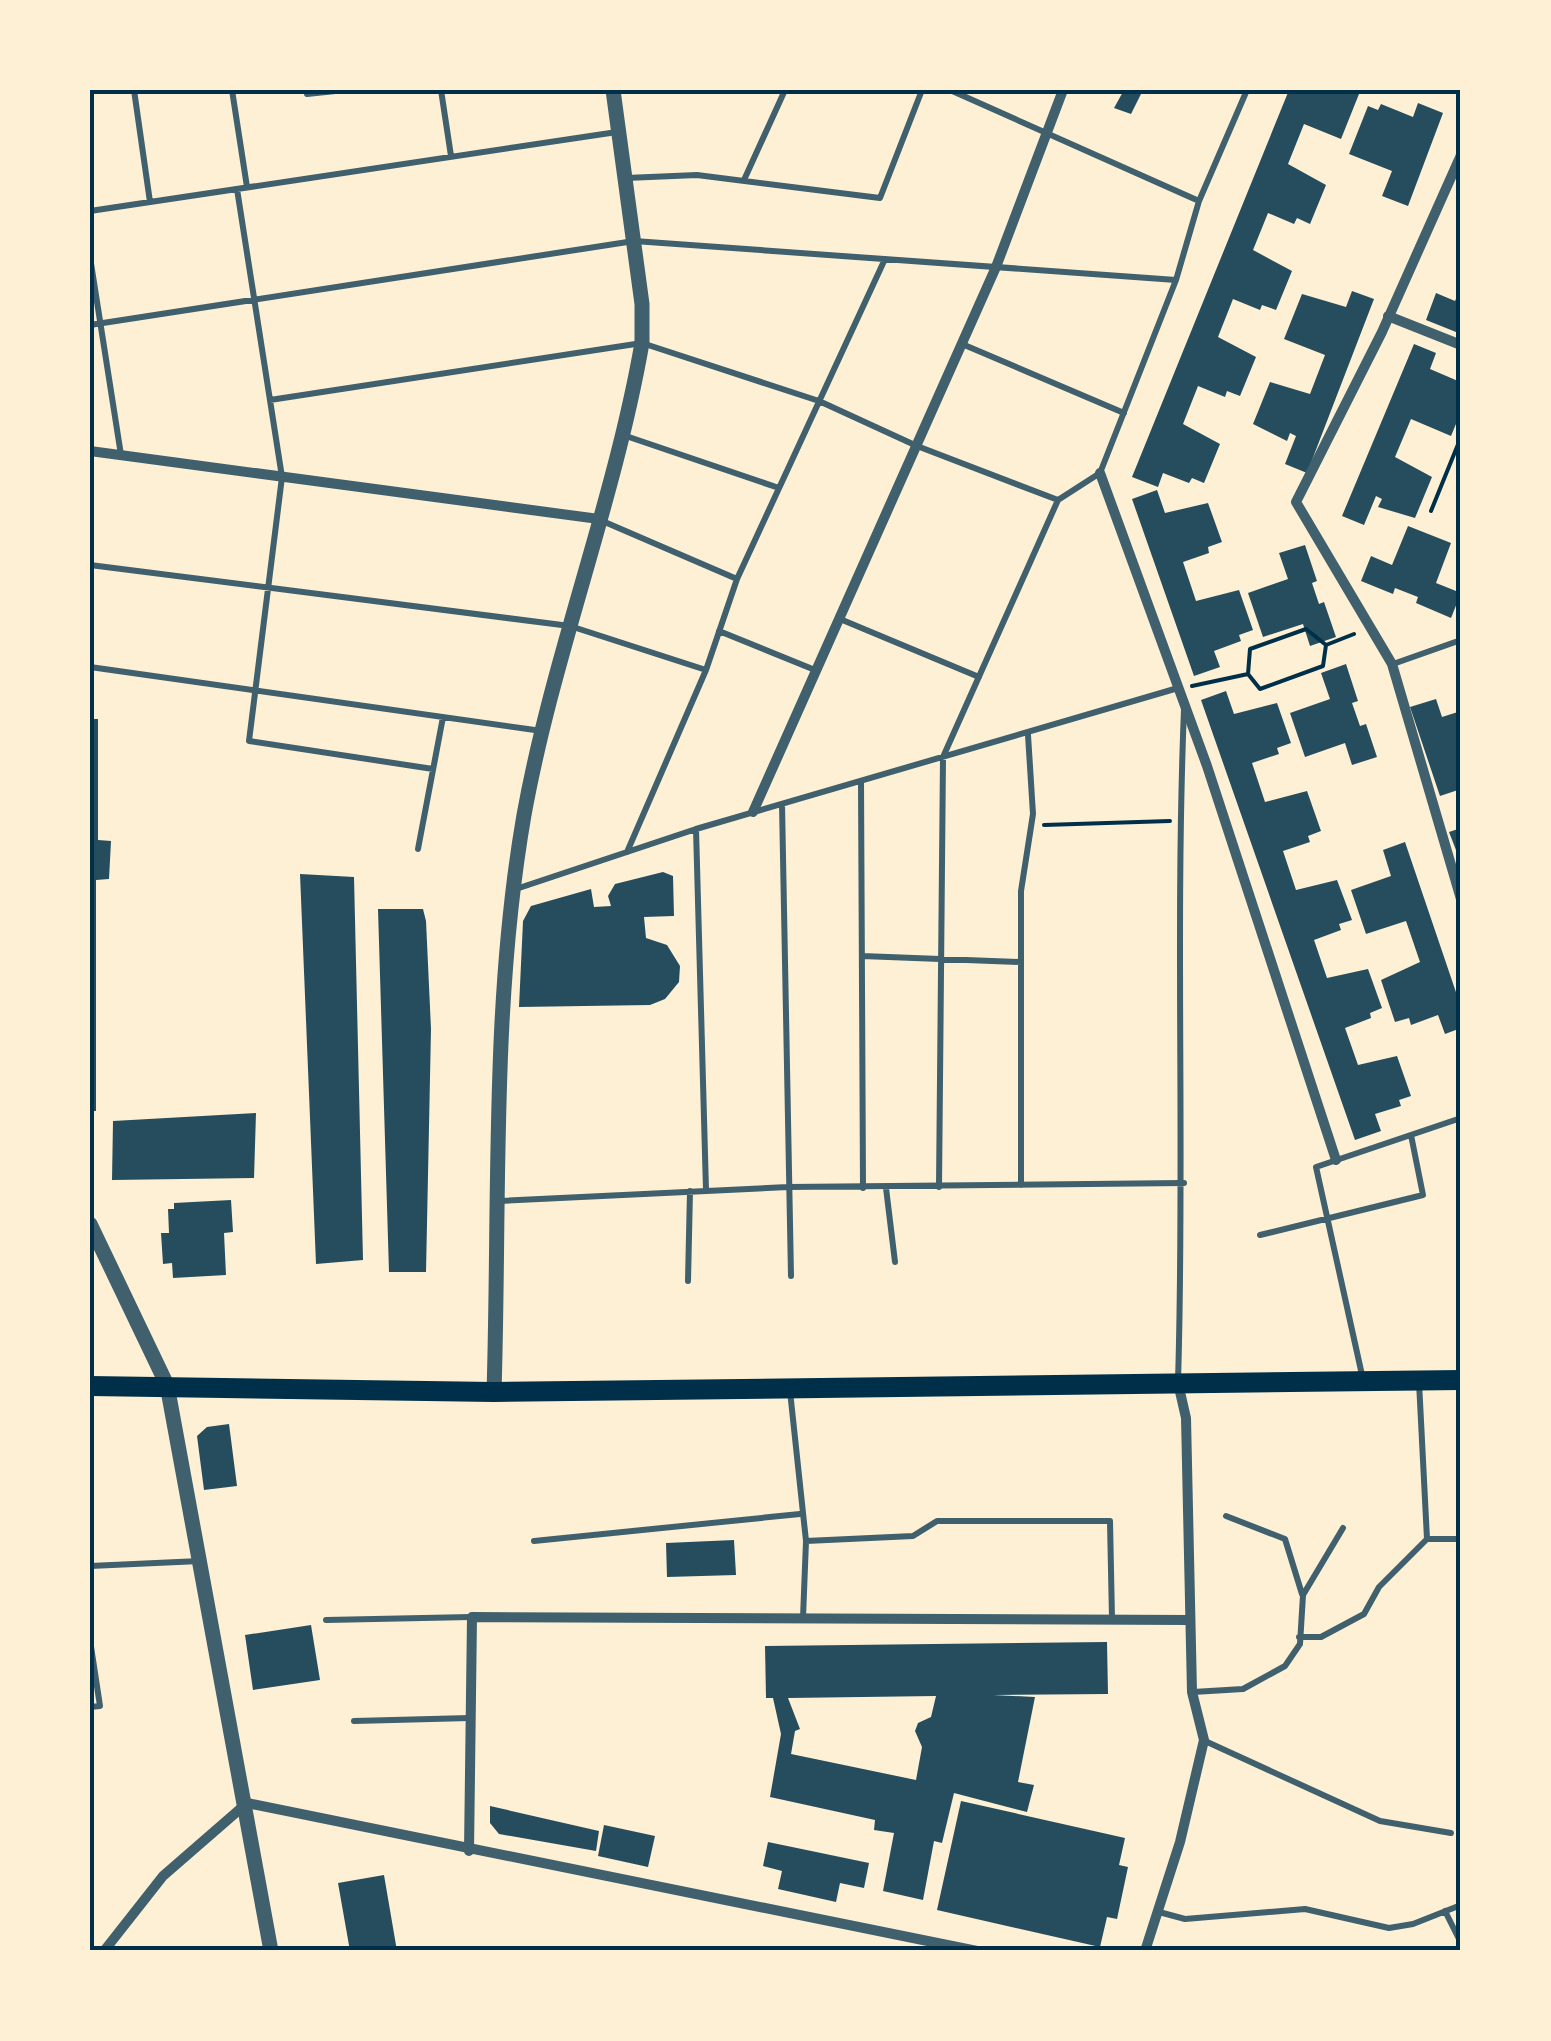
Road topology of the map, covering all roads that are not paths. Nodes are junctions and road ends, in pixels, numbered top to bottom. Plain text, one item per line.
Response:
1 (134, 90) edge
2 (232, 90) edge
3 (345, 90) edge
4 (441, 90) edge
5 (612, 90) edge
6 (785, 90) edge
7 (922, 90) edge
8 (950, 90) edge
9 (1063, 90) edge
10 (1247, 90) edge
11 (307, 94) dead end
12 (618, 131) junction
13 (1047, 132) junction
14 (1461, 155) edge
15 (451, 156) junction
16 (624, 178) junction
17 (744, 180) junction
18 (242, 188) junction
19 (1200, 201) junction
20 (150, 202) junction
21 (90, 211) edge
22 (634, 241) junction
23 (90, 257) edge
24 (885, 259) junction
25 (996, 267) junction
26 (1176, 280) junction
27 (254, 299) junction
28 (1388, 316) junction
29 (100, 324) junction
30 (90, 326) edge
31 (642, 344) junction
32 (962, 344) junction
33 (1461, 345) edge
34 (270, 400) junction
35 (819, 401) junction
36 (1124, 413) junction
37 (622, 434) junction
38 (917, 446) junction
39 (90, 451) edge
40 (121, 455) junction
41 (1100, 473) junction
42 (282, 477) junction
43 (778, 488) junction
44 (1058, 500) junction
45 (599, 520) junction
46 (90, 565) edge
47 (736, 579) junction
48 (268, 588) junction
49 (840, 619) junction
50 (570, 626) junction
51 (719, 631) junction
52 (1461, 640) edge
53 (1392, 664) junction
54 (90, 667) edge
55 (706, 670) junction
56 (816, 671) junction
57 (979, 677) junction
58 (1178, 688) junction
59 (255, 690) junction
60 (1184, 704) junction
61 (443, 717) junction
62 (544, 731) junction
63 (1028, 734) junction
64 (943, 757) junction
65 (433, 770) junction
66 (861, 781) junction
67 (782, 804) junction
68 (754, 812) junction
69 (696, 830) junction
70 (418, 850) dead end
71 (626, 852) junction
72 (512, 890) junction
73 (1461, 899) edge
74 (862, 956) junction
75 (941, 958) junction
76 (1021, 962) junction
77 (1461, 1118) edge
78 (1411, 1134) junction
79 (1336, 1160) junction
80 (1184, 1182) junction
81 (1021, 1186) junction
82 (788, 1187) junction
83 (939, 1187) junction
84 (863, 1188) junction
85 (886, 1188) junction
86 (706, 1190) junction
87 (690, 1191) junction
88 (500, 1201) junction
89 (1329, 1218) junction
90 (90, 1224) edge
91 (1260, 1236) dead end
92 (895, 1262) dead end
93 (791, 1276) dead end
94 (688, 1281) dead end
95 (1461, 1380) edge
96 (1364, 1381) junction
97 (1419, 1381) junction
98 (1178, 1383) junction
99 (167, 1385) junction
100 (90, 1386) edge
101 (790, 1390) junction
102 (494, 1392) junction
103 (800, 1514) junction
104 (1226, 1516) dead end
105 (1343, 1528) dead end
106 (1461, 1539) edge
107 (1427, 1540) junction
108 (534, 1541) dead end
109 (806, 1541) junction
110 (202, 1561) junction
111 (90, 1566) edge
112 (1302, 1595) junction
113 (472, 1617) junction
114 (803, 1619) junction
115 (326, 1620) dead end
116 (1112, 1620) junction
117 (1190, 1620) junction
118 (1299, 1637) junction
119 (90, 1640) edge
120 (1192, 1692) junction
121 (90, 1707) edge
122 (471, 1718) junction
123 (354, 1720) dead end
124 (1204, 1740) junction
125 (247, 1804) junction
126 (1451, 1833) dead end
127 (469, 1850) junction
128 (1461, 1905) edge
129 (1444, 1911) junction
130 (1158, 1912) junction
131 (1461, 1942) edge
132 (104, 1951) edge
133 (271, 1951) edge
134 (977, 1951) edge
135 (1145, 1951) edge

1 - 20 lane
2 - 18 lane
3 - 11 lane
4 - 15 lane
5 - 12 street
6 - 17 lane
7 - 17 lane
8 - 13 lane
9 - 13 street
10 - 19 lane
12 - 15 lane
12 - 16 street
13 - 19 lane
13 - 25 street
14 - 28 street
15 - 18 lane
16 - 17 lane
16 - 22 street
18 - 20 lane
18 - 27 lane
19 - 26 lane
20 - 21 lane
22 - 24 lane
22 - 27 lane
22 - 31 street
23 - 29 lane
24 - 25 lane
24 - 35 lane
25 - 26 lane
25 - 32 street
26 - 36 lane
27 - 29 lane
27 - 34 lane
28 - 33 street
28 - 53 street
29 - 30 lane
29 - 40 lane
31 - 34 lane
31 - 35 lane
31 - 37 street
32 - 36 lane
32 - 38 street
34 - 42 lane
35 - 38 lane
35 - 43 lane
36 - 41 lane
37 - 43 lane
37 - 45 street
38 - 44 lane
38 - 49 street
39 - 40 street
40 - 42 street
41 - 44 lane
41 - 58 street
42 - 45 street
42 - 48 lane
43 - 47 lane
44 - 57 lane
45 - 47 lane
45 - 50 street
46 - 48 lane
47 - 51 lane
48 - 50 lane
48 - 59 lane
49 - 56 street
49 - 57 lane
50 - 55 lane
50 - 62 street
51 - 55 lane
51 - 56 lane
52 - 53 lane
53 - 73 street
54 - 59 lane
55 - 71 lane
56 - 68 street
57 - 64 lane
58 - 60 street
58 - 63 lane
59 - 61 lane
59 - 65 lane
60 - 79 street
60 - 80 lane
61 - 62 lane
61 - 65 lane
62 - 72 street
63 - 64 lane
63 - 76 lane
64 - 66 lane
64 - 75 lane
65 - 70 lane
66 - 67 lane
66 - 74 lane
67 - 68 lane
67 - 82 lane
68 - 69 lane
69 - 71 lane
69 - 86 lane
71 - 72 lane
72 - 88 street
74 - 75 lane
74 - 84 lane
75 - 76 lane
75 - 83 lane
76 - 81 lane
77 - 78 lane
78 - 79 lane
78 - 89 lane
79 - 89 lane
80 - 81 lane
80 - 98 lane
81 - 83 lane
82 - 84 lane
82 - 86 lane
82 - 93 lane
83 - 85 lane
84 - 85 lane
85 - 92 lane
86 - 87 lane
87 - 88 lane
87 - 94 lane
88 - 102 street
89 - 91 lane
89 - 96 lane
90 - 99 street
95 - 97 main road
96 - 97 main road
96 - 98 main road
97 - 107 lane
98 - 101 main road
98 - 117 street
99 - 100 main road
99 - 102 main road
99 - 110 street
101 - 102 main road
101 - 103 lane
103 - 108 lane
103 - 109 lane
104 - 112 lane
105 - 112 lane
106 - 107 lane
107 - 118 lane
109 - 114 lane
109 - 116 lane
110 - 111 lane
110 - 125 street
112 - 118 lane
113 - 114 street
113 - 115 lane
113 - 122 street
114 - 116 street
116 - 117 street
117 - 120 street
118 - 120 lane
119 - 121 lane
120 - 124 street
122 - 123 lane
122 - 127 street
124 - 126 lane
124 - 130 street
125 - 127 street
125 - 132 street
125 - 133 street
127 - 134 street
128 - 129 lane
129 - 130 lane
129 - 131 lane
130 - 135 street

